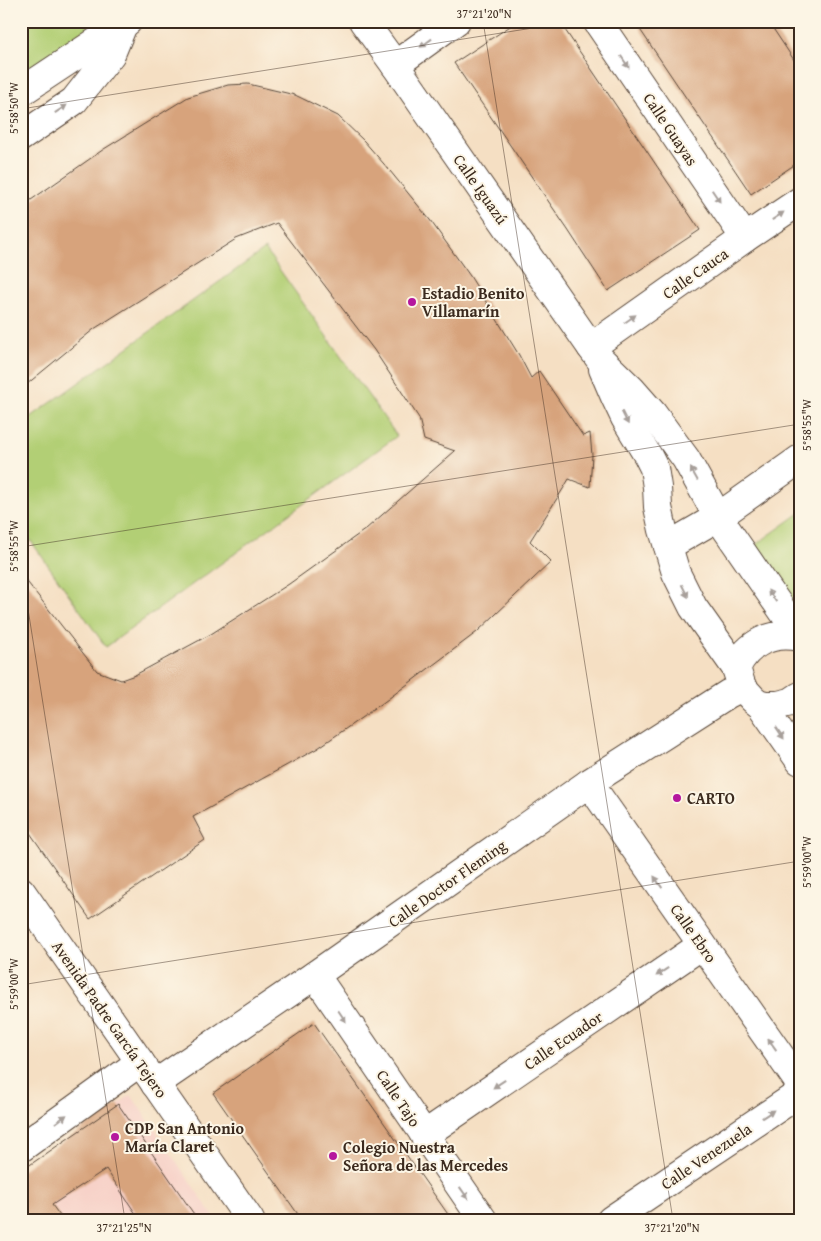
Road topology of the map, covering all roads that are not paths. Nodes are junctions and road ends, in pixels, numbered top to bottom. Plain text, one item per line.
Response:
1 (363, 21) edge
2 (456, 21) edge
3 (597, 21) edge
4 (125, 23) edge
5 (395, 65) junction
6 (21, 92) edge
7 (21, 137) edge
8 (800, 201) edge
9 (745, 238) junction
10 (595, 352) junction
11 (800, 460) edge
12 (718, 517) junction
13 (668, 546) junction
14 (800, 637) edge
15 (769, 696) edge
16 (800, 761) edge
17 (588, 783) junction
18 (21, 892) edge
19 (702, 944) junction
20 (315, 975) junction
21 (140, 1062) junction
22 (155, 1084) junction
23 (800, 1084) edge
24 (800, 1093) edge
25 (424, 1135) junction
26 (21, 1148) edge
27 (250, 1220) edge
28 (483, 1220) edge
29 (611, 1220) edge

1 - 5 street, Calle Iguazú
2 -> 5 street
3 -> 9 street, Calle Guayas
4 - 6 street
7 -> 4 street
5 - 10 street, Calle Iguazú
9 -> 8 street, Calle Cauca
10 -> 9 street, Calle Cauca
12 -> 10 street, Calle Iguazú
10 -> 13 street, Calle Iguazú
11 - 12 street
12 - 13 street
14 -> 12 street, Calle Iguazú
13 -> 15 street, Calle Iguazú
14 - 15 street
15 -> 16 street, Calle Iguazú
15 - 17 street, Calle Doctor Fleming
19 -> 17 street, Calle Ebro
17 - 20 street, Calle Doctor Fleming
18 - 21 street, Avenida Padre García Tejero
23 -> 19 street, Calle Ebro
19 -> 25 street, Calle Ecuador
20 - 22 street, Calle Doctor Fleming
20 -> 25 street, Calle Tajo
21 - 22 street, Avenida Padre García Tejero
26 -> 21 street
22 - 27 street, Avenida Padre García Tejero
29 -> 24 street, Calle Venezuela
25 -> 28 street, Calle Tajo

